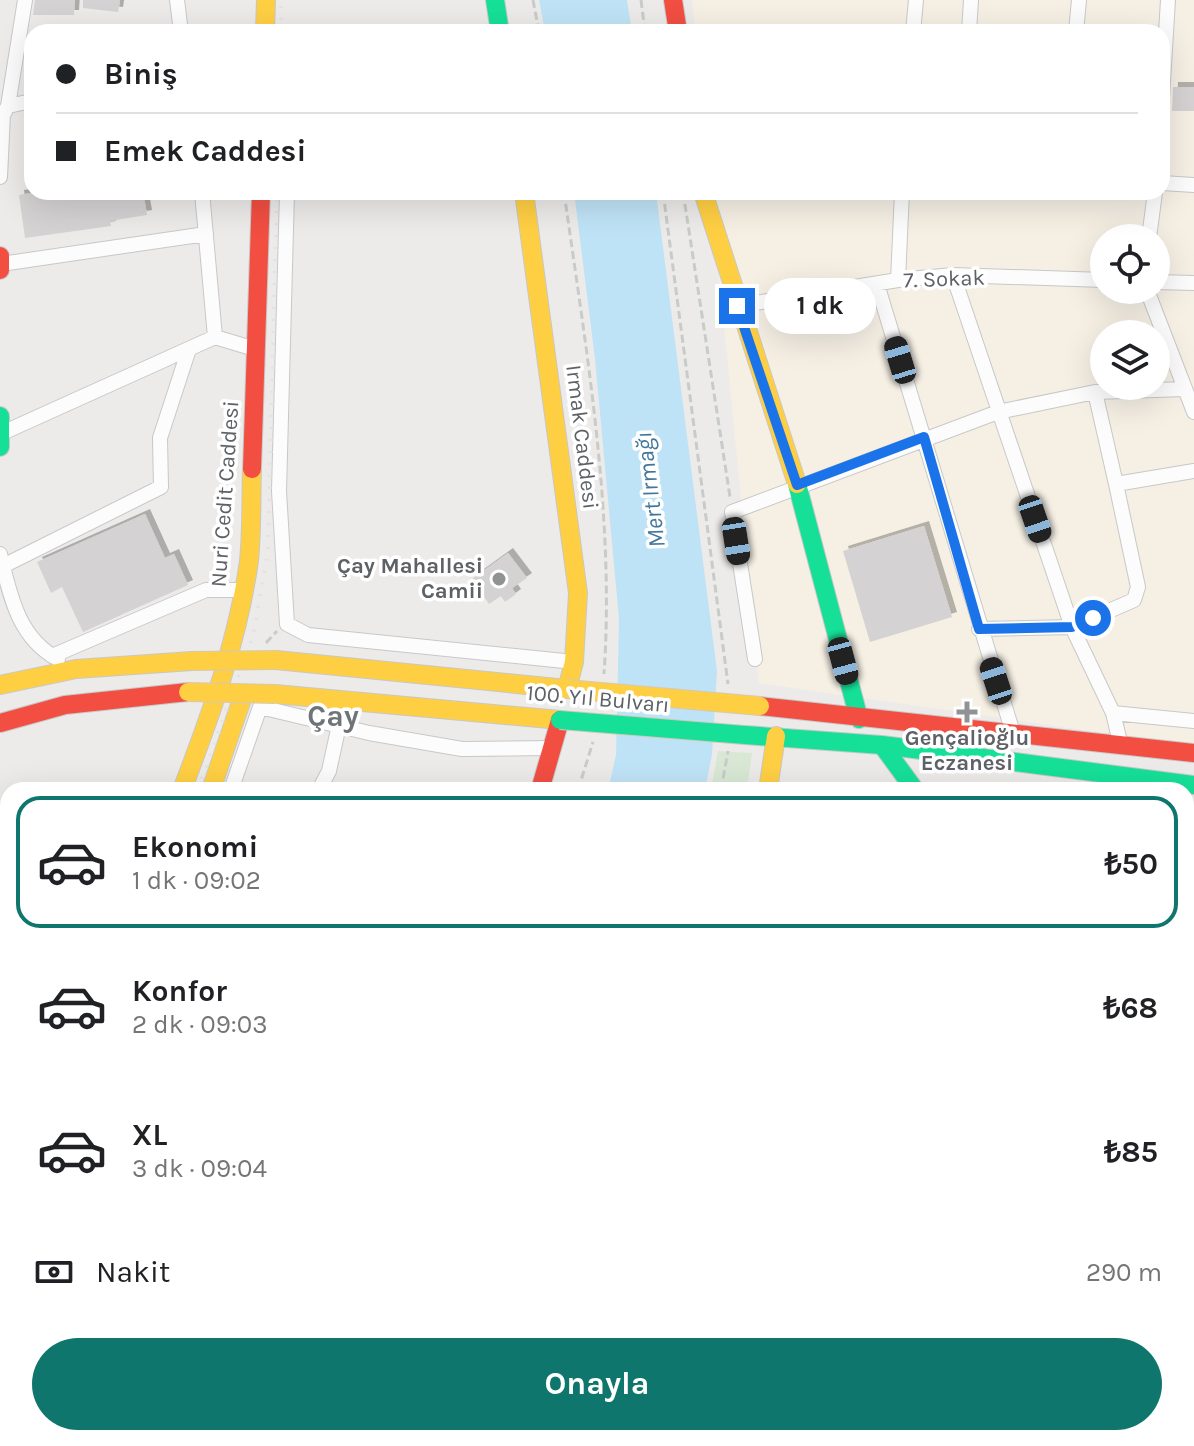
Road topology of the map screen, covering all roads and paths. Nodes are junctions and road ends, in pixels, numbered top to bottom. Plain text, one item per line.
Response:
1 (25, 0) edge
2 (177, 0) edge
3 (266, 0) edge
4 (495, 0) edge
5 (533, 0) edge
6 (641, 0) edge
7 (673, 0) edge
8 (916, 0) edge
9 (971, 0) edge
10 (1079, 0) edge
11 (1168, 0) edge
12 (180, 24) edge
13 (265, 24) edge
14 (499, 24) edge
15 (538, 24) edge
16 (644, 24) edge
17 (677, 24) edge
18 (914, 24) edge
19 (970, 24) edge
20 (1077, 24) edge
21 (1167, 24) edge
22 (24, 104) edge
23 (4, 112) edge
24 (0, 177) edge
25 (1170, 184) edge
26 (1194, 185) edge
27 (203, 200) edge
28 (261, 200) edge
29 (287, 200) edge
30 (525, 200) edge
31 (565, 200) edge
32 (664, 200) edge
33 (684, 200) edge
34 (706, 200) edge
35 (902, 200) edge
36 (1154, 200) edge
37 (1151, 224) edge
38 (206, 234) junction
39 (0, 256) edge
40 (1, 264) edge
41 (0, 270) edge
42 (953, 275) junction
43 (898, 280) junction
44 (1090, 280) edge
45 (1170, 282) edge
46 (1194, 283) edge
47 (877, 284) junction
48 (1152, 304) edge
49 (737, 306) junction
50 (215, 337) junction
51 (189, 349) junction
52 (258, 350) junction
53 (1185, 389) junction
54 (1170, 390) edge
55 (1090, 393) edge
56 (1097, 400) edge
57 (998, 412) junction
58 (1194, 412) edge
59 (0, 416) edge
60 (0, 434) edge
61 (924, 437) junction
62 (0, 447) edge
63 (1194, 471) edge
64 (1116, 484) junction
65 (797, 485) junction
66 (732, 512) junction
67 (2, 560) edge
68 (245, 590) junction
69 (1072, 627) junction
70 (979, 629) junction
71 (52, 656) junction
72 (755, 659) dead end
73 (574, 662) junction
74 (76, 669) junction
75 (0, 685) edge
76 (567, 689) junction
77 (603, 691) junction
78 (728, 691) dead end
79 (241, 702) dead end
80 (1113, 713) junction
81 (859, 719) junction
82 (560, 720) junction
83 (1194, 721) edge
84 (0, 723) edge
85 (599, 723) junction
86 (339, 725) junction
87 (1013, 733) junction
88 (776, 736) junction
89 (882, 745) junction
90 (1121, 746) junction
91 (728, 747) dead end
92 (552, 748) junction
93 (1194, 753) edge
94 (185, 782) edge
95 (214, 782) edge
96 (234, 782) edge
97 (323, 782) edge
98 (542, 782) edge
99 (581, 782) edge
100 (722, 782) edge
101 (769, 782) edge
102 (907, 782) edge
103 (1171, 782) edge

1 - 23 street
2 - 12 street
3 - 13 main road
4 - 14 main road
5 - 15 path
6 - 16 path
7 - 17 main road
8 - 18 street
9 - 19 street
10 - 20 street
11 - 21 street
22 - 23 street
23 - 24 street
25 - 26 street
27 - 38 street
28 - 52 main road, Nuri Cedit Caddesi
29 - 73 street
30 - 73 main road, Irmak Caddesi
31 - 77 path
32 - 78 path
33 - 66 path
34 - 49 main road
35 - 43 street
36 - 37 street
38 - 40 street
38 - 50 street
39 - 40 main road
40 - 41 main road
42 - 43 street, 7. Sokak
42 - 44 street, 7. Sokak
42 - 57 street
43 - 47 street, 7. Sokak
45 - 46 street
47 - 49 street, 7. Sokak
47 - 61 street
48 - 53 street
49 - 65 main road
50 - 51 street
50 - 52 street
51 - 60 street
51 - 67 street
52 - 68 main road, Nuri Cedit Caddesi
53 - 54 street
53 - 58 street
55 - 57 street
56 - 64 street
57 - 61 street
57 - 69 street
59 - 60 main road
60 - 62 main road
61 - 65 street
61 - 70 street
63 - 64 street
64 - 69 street
65 - 66 street
65 - 81 main road
66 - 72 street
67 - 71 street
68 - 71 street
68 - 94 main road, Nuri Cedit Caddesi
69 - 70 street
69 - 80 street
70 - 87 street
71 - 74 street
73 - 76 main road, Irmak Caddesi
74 - 75 main road, 100. Yıl Bulvarı
74 - 76 main road, 100. Yıl Bulvarı, bridge
76 - 77 main road, 100. Yıl Bulvarı, bridge
77 - 81 main road, 100. Yıl Bulvarı, bridge
79 - 95 main road
80 - 83 street
80 - 90 street
81 - 87 main road, 100. Yıl Bulvarı
82 - 84 main road, 100. Yıl Bulvarı, bridge
82 - 85 main road, 100. Yıl Bulvarı, bridge
82 - 92 main road
85 - 88 main road, 100. Yıl Bulvarı, bridge
85 - 99 path
86 - 92 street
86 - 96 street
86 - 97 street
87 - 90 main road, 100. Yıl Bulvarı
88 - 89 main road, 100. Yıl Bulvarı
88 - 101 main road
89 - 102 main road
89 - 103 main road, 100. Yıl Bulvarı
90 - 93 main road, 100. Yıl Bulvarı
91 - 100 path
92 - 98 main road

